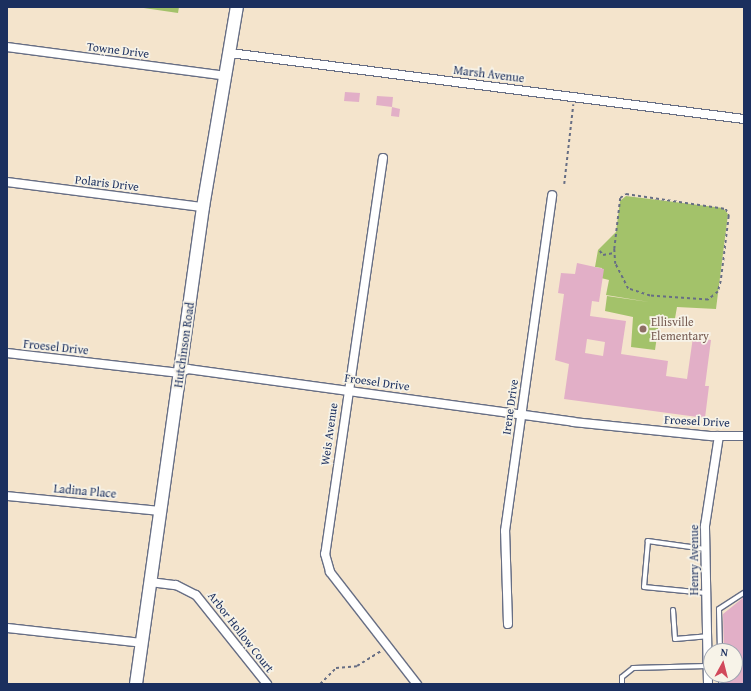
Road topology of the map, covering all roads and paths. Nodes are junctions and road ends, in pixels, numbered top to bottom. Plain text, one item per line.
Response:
1 (237, 7) edge
2 (7, 47) edge
3 (230, 53) junction
4 (226, 76) junction
5 (574, 101) dead end
6 (744, 119) edge
7 (383, 158) dead end
8 (7, 182) edge
9 (564, 184) dead end
10 (552, 195) dead end
11 (203, 207) junction
12 (600, 251) dead end
13 (614, 253) junction
14 (7, 353) edge
15 (180, 373) junction
16 (347, 390) junction
17 (520, 415) junction
18 (719, 436) junction
19 (744, 436) edge
20 (7, 496) edge
21 (161, 511) junction
22 (705, 549) junction
23 (150, 582) junction
24 (706, 593) junction
25 (744, 593) edge
26 (673, 610) dead end
27 (508, 624) dead end
28 (7, 628) edge
29 (707, 636) junction
30 (142, 643) junction
31 (707, 643) edge
32 (720, 643) edge
33 (384, 648) dead end
34 (703, 666) edge
35 (136, 684) edge
36 (267, 684) edge
37 (320, 684) edge
38 (417, 684) edge
39 (622, 684) edge

1 - 3 street, Hutchinson Road
2 - 4 street, Towne Drive
3 - 4 street, Hutchinson Road
3 - 6 street, Marsh Avenue
4 - 11 street, Hutchinson Road
5 - 9 path
7 - 16 street, Weis Avenue
8 - 11 street, Polaris Drive
10 - 17 street, Irene Drive
11 - 15 street, Hutchinson Road
12 - 13 path
13 - 13 path
14 - 15 street, Froesel Drive
15 - 16 street, Froesel Drive
15 - 21 street, Hutchinson Road
16 - 17 street, Froesel Drive
16 - 38 street, Weis Avenue
17 - 18 street, Froesel Drive
17 - 27 street, Irene Drive
18 - 19 street, Froesel Drive
18 - 22 street, Henry Avenue
20 - 21 street, Ladina Place
21 - 23 street, Hutchinson Road
22 - 24 street, Henry Avenue
22 - 24 lane
23 - 30 street, Hutchinson Road
23 - 36 street, Arbor Hollow Court
24 - 29 street, Henry Avenue
25 - 32 lane
26 - 29 lane
28 - 30 street
29 - 31 street, Henry Avenue
30 - 35 street, Hutchinson Road
33 - 37 path
34 - 39 lane

